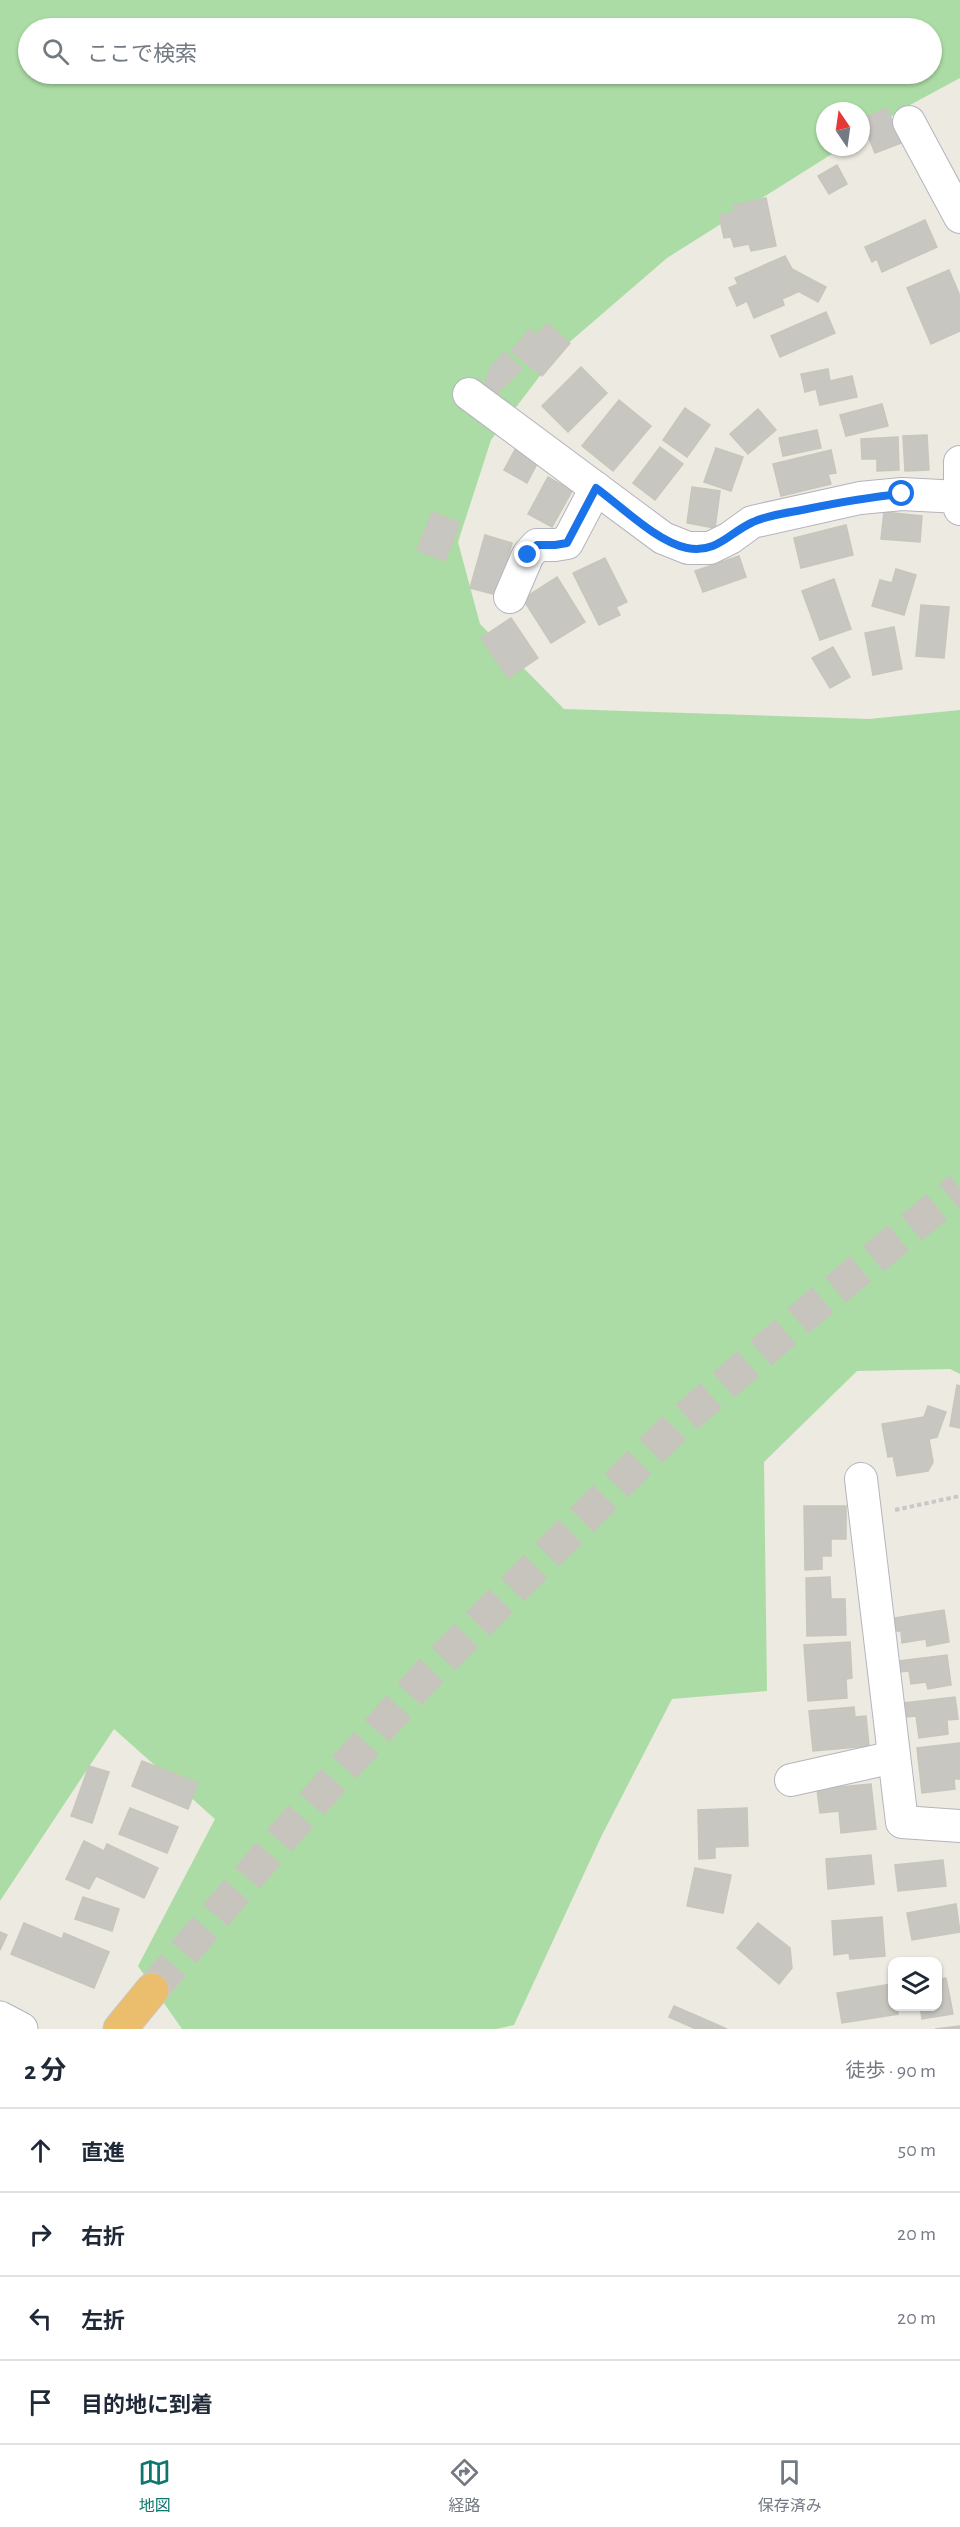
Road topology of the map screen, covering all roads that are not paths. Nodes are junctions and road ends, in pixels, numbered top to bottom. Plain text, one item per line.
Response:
1 (909, 122) dead end
2 (960, 217) edge
3 (469, 394) dead end
4 (960, 462) edge
5 (596, 488) junction
6 (959, 503) edge
7 (510, 597) dead end
8 (861, 1479) dead end
9 (894, 1757) junction
10 (790, 1780) dead end
11 (960, 1826) edge
12 (159, 1996) tunnel mouth
13 (0, 2018) edge
14 (134, 2026) edge
15 (21, 2029) edge

1 - 2 street
3 - 5 street
4 - 6 street
5 - 6 street
5 - 7 street
8 - 9 street
9 - 10 street
9 - 11 street
12 - 14 highway
13 - 15 street

